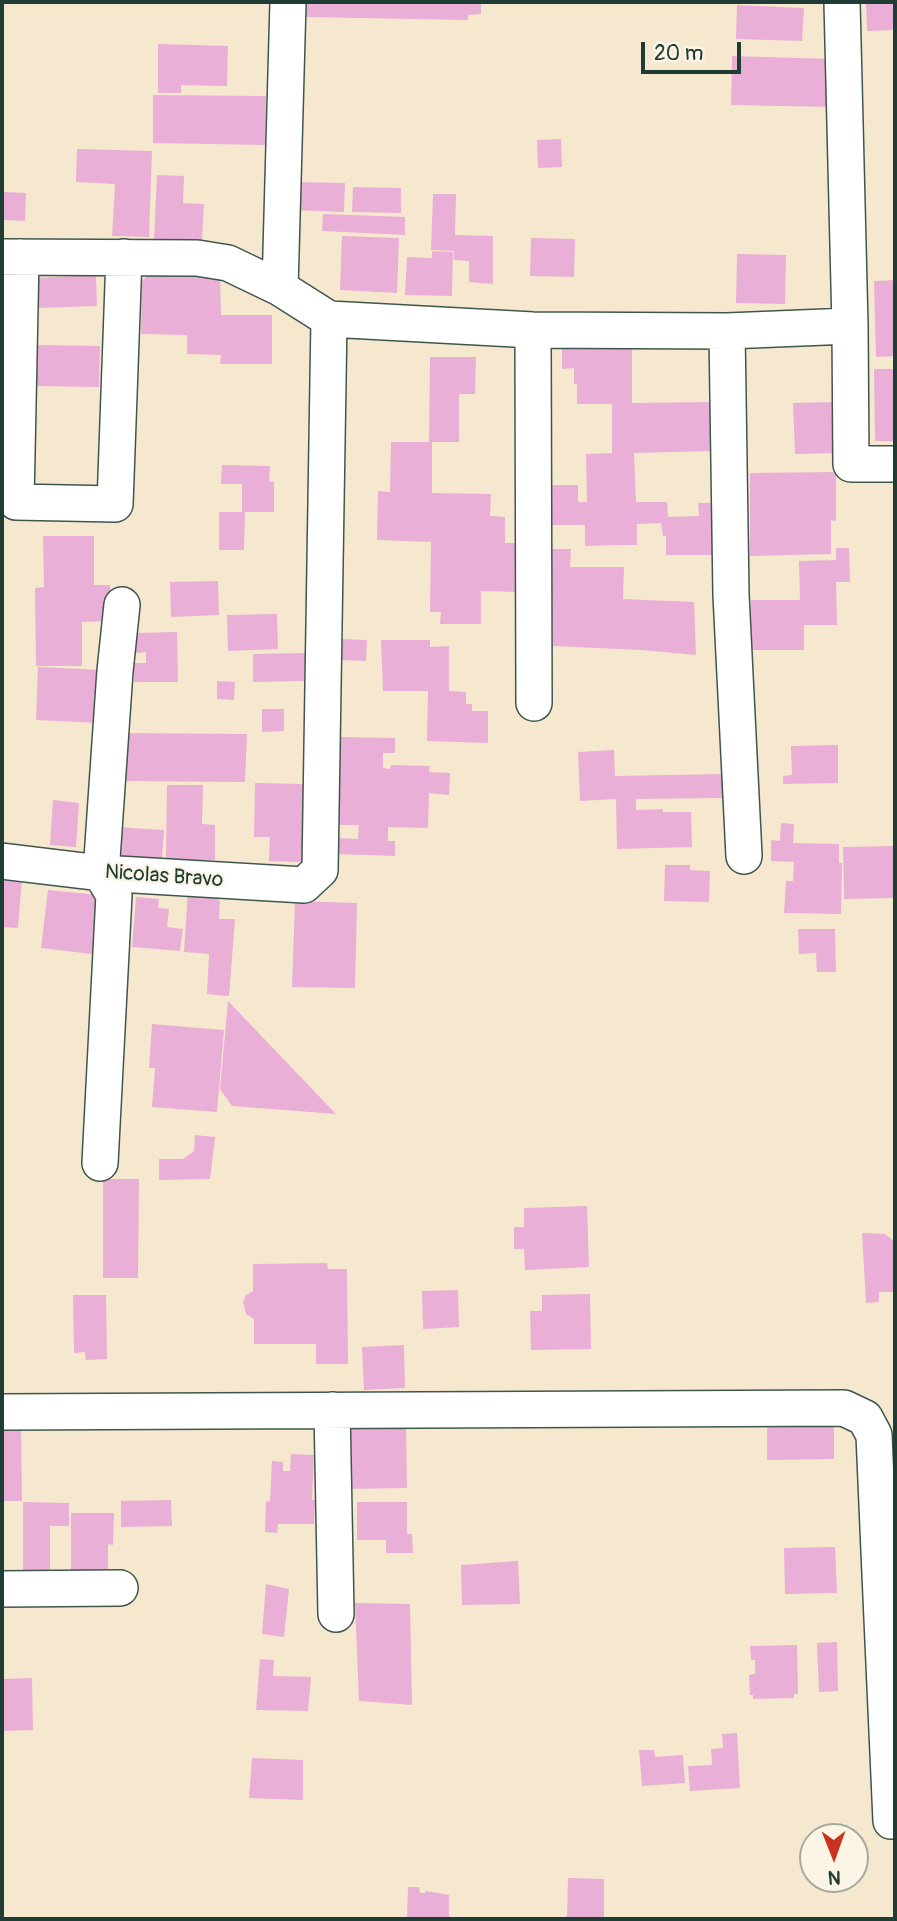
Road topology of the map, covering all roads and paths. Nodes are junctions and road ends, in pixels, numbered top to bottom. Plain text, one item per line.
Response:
1 (288, 2) edge
2 (842, 2) edge
3 (11, 257) edge
4 (124, 257) junction
5 (280, 288) junction
6 (329, 319) junction
7 (850, 326) junction
8 (533, 330) junction
9 (727, 331) junction
10 (895, 464) edge
11 (122, 605) dead end
12 (534, 703) dead end
13 (744, 856) dead end
14 (2, 861) edge
15 (101, 873) junction
16 (100, 1163) dead end
17 (332, 1409) junction
18 (2, 1412) edge
19 (885, 1435) edge
20 (888, 1575) edge
21 (120, 1588) dead end
22 (2, 1589) edge
23 (336, 1614) dead end
24 (895, 1821) edge

1 - 5 street
2 - 7 street
3 - 4 street
3 - 4 street
4 - 5 street
5 - 6 street
6 - 8 street
6 - 15 street, Nicolas Bravo
7 - 9 street
7 - 10 street
8 - 9 street
8 - 12 street
9 - 13 street
11 - 15 street
14 - 15 street, Nicolas Bravo
15 - 16 street
17 - 18 street
17 - 19 street
17 - 23 street
19 - 20 street
20 - 24 street
21 - 22 street

